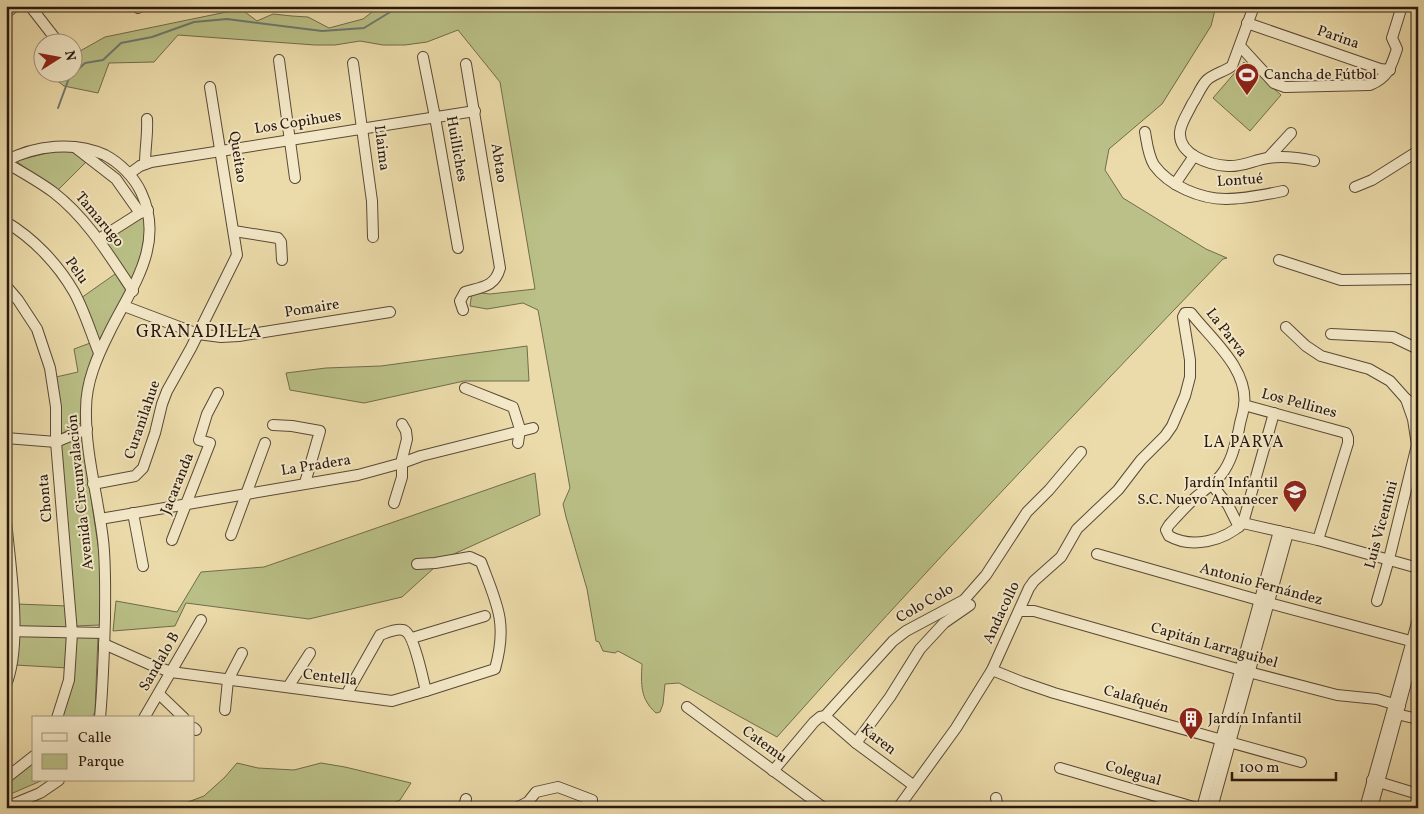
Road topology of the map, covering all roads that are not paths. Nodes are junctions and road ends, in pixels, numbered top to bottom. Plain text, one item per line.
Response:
1 (15, 6) edge
2 (30, 6) edge
3 (1254, 6) edge
4 (1402, 6) edge
5 (6, 13) edge
6 (1247, 22) junction
7 (50, 32) edge
8 (1240, 46) junction
9 (422, 57) dead end
10 (280, 60) dead end
11 (353, 63) dead end
12 (466, 64) dead end
13 (1390, 70) junction
14 (210, 87) dead end
15 (475, 111) junction
16 (435, 117) junction
17 (147, 119) dead end
18 (363, 128) junction
19 (1145, 132) dead end
20 (1291, 133) dead end
21 (290, 139) junction
22 (74, 146) junction
23 (220, 150) junction
24 (1418, 151) edge
25 (1194, 156) junction
26 (1269, 158) junction
27 (1314, 161) dead end
28 (6, 162) edge
29 (145, 164) junction
30 (128, 174) junction
31 (295, 178) dead end
32 (1176, 184) junction
33 (1355, 187) dead end
34 (1283, 192) dead end
35 (144, 211) junction
36 (6, 222) edge
37 (234, 231) junction
38 (373, 237) dead end
39 (99, 239) junction
40 (458, 248) dead end
41 (237, 254) joint
42 (282, 260) dead end
43 (1279, 260) dead end
44 (1418, 279) edge
45 (6, 286) edge
46 (133, 291) junction
47 (124, 306) junction
48 (463, 310) dead end
49 (390, 312) dead end
50 (1188, 312) joint
51 (1286, 327) dead end
52 (198, 334) junction
53 (1331, 334) dead end
54 (1418, 349) edge
55 (100, 353) junction
56 (465, 388) dead end
57 (218, 393) dead end
58 (1406, 399) junction
59 (1244, 405) junction
60 (1418, 407) edge
61 (1274, 413) junction
62 (402, 424) dead end
63 (273, 425) dead end
64 (533, 428) dead end
65 (87, 429) junction
66 (519, 430) junction
67 (6, 438) edge
68 (56, 442) junction
69 (264, 443) dead end
70 (518, 443) dead end
71 (1081, 452) dead end
72 (402, 463) junction
73 (305, 483) junction
74 (93, 484) junction
75 (1212, 485) junction
76 (246, 493) junction
77 (394, 503) dead end
78 (186, 504) junction
79 (134, 513) junction
80 (100, 519) junction
81 (6, 520) edge
82 (1240, 525) junction
83 (1284, 532) junction
84 (230, 535) dead end
85 (172, 540) dead end
86 (1318, 540) junction
87 (1097, 554) dead end
88 (1389, 560) junction
89 (417, 564) dead end
90 (143, 566) dead end
91 (1418, 568) edge
92 (1377, 601) dead end
93 (1264, 602) junction
94 (970, 605) dead end
95 (1020, 611) junction
96 (485, 616) dead end
97 (1418, 619) edge
98 (200, 620) dead end
99 (10, 631) edge
100 (72, 633) junction
101 (104, 633) junction
102 (412, 638) junction
103 (1416, 642) edge
104 (104, 644) junction
105 (310, 652) dead end
106 (242, 654) dead end
107 (992, 670) junction
108 (1245, 671) junction
109 (171, 672) junction
110 (228, 680) junction
111 (6, 685) edge
112 (288, 688) junction
113 (426, 691) junction
114 (159, 694) junction
115 (346, 695) junction
116 (687, 707) dead end
117 (1395, 709) junction
118 (225, 710) dead end
119 (58, 716) edge
120 (100, 716) edge
121 (145, 716) edge
122 (182, 716) edge
123 (825, 716) junction
124 (1418, 719) edge
125 (1226, 741) junction
126 (856, 742) junction
127 (32, 758) edge
128 (1301, 762) dead end
129 (1060, 768) dead end
130 (773, 771) junction
131 (6, 778) edge
132 (1375, 781) junction
133 (55, 782) edge
134 (913, 785) junction
135 (1418, 794) edge
136 (591, 804) edge
137 (6, 807) edge
138 (516, 808) edge
139 (824, 808) edge
140 (898, 808) edge
141 (1197, 808) edge
142 (1202, 808) edge
143 (1212, 808) edge
144 (1364, 808) edge
145 (1372, 808) edge

1 - 5 street
2 - 7 street
3 - 6 street
4 - 13 street
6 - 8 street
6 - 13 street, Parina
8 - 13 street
8 - 25 street
9 - 16 street, Huilliches
10 - 21 street
11 - 18 street, Llaima
12 - 15 street, Abtao
14 - 23 street, Queitao
15 - 16 street, Los Copihues
15 - 48 street, Abtao
16 - 18 street, Los Copihues
16 - 40 street, Huilliches
17 - 29 street
18 - 21 street, Los Copihues
18 - 38 street, Llaima
19 - 32 street, Lontué
20 - 26 street
21 - 23 street, Los Copihues
21 - 31 street
22 - 28 street, Avenida Circunvalación
22 - 30 street, Avenida Circunvalación
22 - 35 street
23 - 29 street, Los Copihues
23 - 37 street, Queitao
24 - 33 street
25 - 26 street
25 - 32 street
26 - 27 street
28 - 39 street, Tamarugo
29 - 30 street, Los Copihues
30 - 35 street, Avenida Circunvalación
32 - 34 street, Lontué
35 - 39 street
35 - 46 street, Avenida Circunvalación
36 - 55 street, Pelu
37 - 41 street, Queitao
37 - 42 street
39 - 46 street, Tamarugo
41 - 52 street, Curanilahue
43 - 44 street
45 - 68 street, Chonta
46 - 47 street, Avenida Circunvalación
47 - 52 street, Pomaire
47 - 55 street, Avenida Circunvalación
49 - 52 street, Pomaire
50 - 59 street, La Parva
50 - 95 street, Andacollo
51 - 58 street
52 - 74 street, Curanilahue
53 - 54 street
55 - 65 street, Avenida Circunvalación
56 - 66 street
57 - 78 street, Jacaranda
58 - 60 street
58 - 88 street, Luis Vicentini
59 - 61 street, Los Pellines
59 - 75 street, La Parva
61 - 82 street
61 - 86 street, Los Pellines
62 - 72 street
63 - 73 street
64 - 66 street, La Pradera
65 - 68 street
65 - 74 street, Avenida Circunvalación
66 - 70 street
66 - 72 street, La Pradera
67 - 68 street
68 - 100 street, Chonta
69 - 76 street
71 - 123 street, Colo Colo
72 - 73 street, La Pradera
72 - 77 street
73 - 76 street, La Pradera
74 - 80 street, Avenida Circunvalación
75 - 82 street
75 - 82 street, La Parva
76 - 78 street, La Pradera
76 - 84 street
78 - 79 street, La Pradera
78 - 85 street, Jacaranda
79 - 80 street, La Pradera
79 - 90 street
80 - 101 street, Avenida Circunvalación
81 - 99 street
82 - 83 street
83 - 86 street
83 - 93 street
86 - 88 street
87 - 93 street, Antonio Fernández
88 - 91 street
88 - 92 street, Luis Vicentini
89 - 113 street, Centella
93 - 103 street, Antonio Fernández
93 - 108 street
94 - 126 street, Colo Colo
95 - 107 street, Andacollo
95 - 108 street, Capitán Larraguibel
96 - 102 street
97 - 103 street
98 - 109 street, Sandalo B
99 - 100 street
99 - 111 street
100 - 101 street
100 - 119 street, Chonta
101 - 104 street, Avenida Circunvalación
102 - 113 street
102 - 115 street
103 - 117 street
104 - 109 street, Centella
104 - 120 street, Avenida Circunvalación
105 - 112 street
106 - 110 street
107 - 125 street, Calafquén
107 - 134 street, Andacollo
108 - 117 street, Capitán Larraguibel
108 - 125 street
109 - 110 street, Centella
109 - 114 street, Sandalo B
110 - 112 street, Centella
110 - 118 street
112 - 115 street, Centella
113 - 115 street, Centella
114 - 121 street, Sandalo B
114 - 122 street
116 - 130 street, Catemu
117 - 124 street, Capitán Larraguibel
117 - 132 street
123 - 126 street, Karen
123 - 130 street, Colo Colo
125 - 128 street, Calafquén
125 - 142 street
125 - 143 street
126 - 134 street, Karen
127 - 131 street
129 - 141 street, Colegual
130 - 139 street, Catemu
132 - 135 street
132 - 144 street
132 - 145 street
133 - 137 street
134 - 140 street, Andacollo
136 - 138 street

